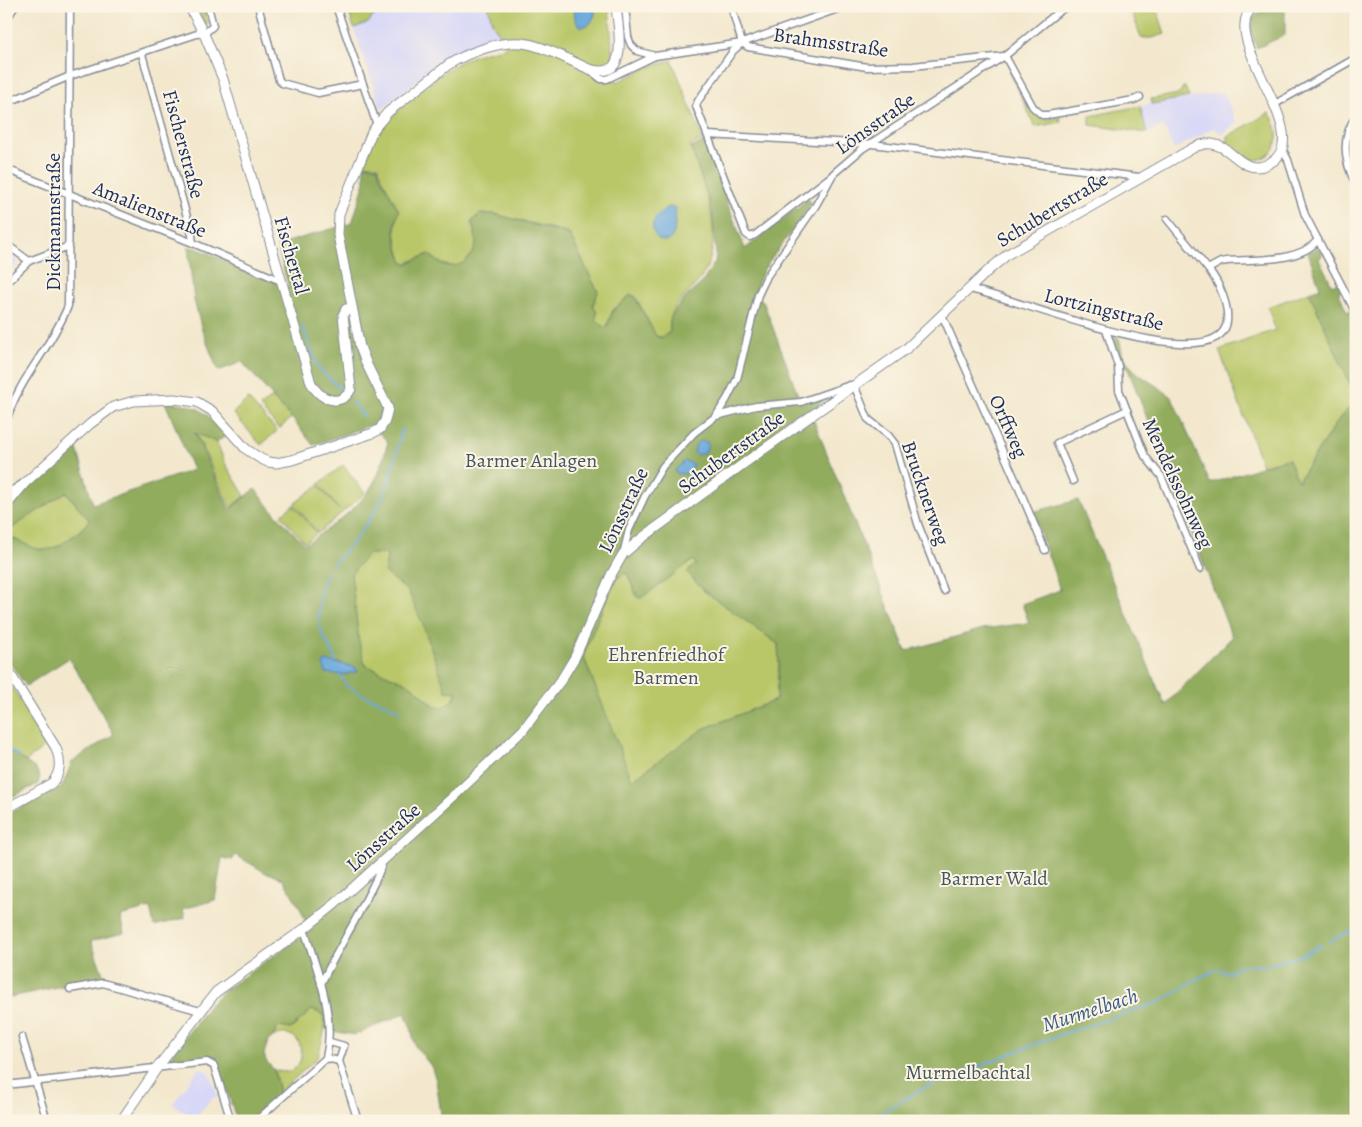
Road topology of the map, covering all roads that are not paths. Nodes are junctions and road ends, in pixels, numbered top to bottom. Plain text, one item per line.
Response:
1 (15, 6) edge
2 (70, 6) edge
3 (189, 6) edge
4 (208, 6) edge
5 (258, 6) edge
6 (336, 6) edge
7 (616, 6) edge
8 (625, 6) edge
9 (731, 6) edge
10 (846, 6) edge
11 (1067, 6) edge
12 (1238, 6) edge
13 (1252, 8) edge
14 (6, 20) edge
15 (204, 33) junction
16 (742, 43) junction
17 (142, 54) junction
18 (655, 56) junction
19 (1006, 56) junction
20 (1356, 58) edge
21 (589, 69) junction
22 (70, 76) junction
23 (362, 84) junction
24 (1140, 97) dead end
25 (6, 103) edge
26 (1275, 104) junction
27 (1356, 116) edge
28 (377, 126) junction
29 (708, 135) junction
30 (872, 144) junction
31 (1282, 148) junction
32 (6, 169) edge
33 (833, 174) junction
34 (1140, 177) junction
35 (1356, 184) edge
36 (69, 194) junction
37 (1167, 219) dead end
38 (1318, 240) junction
39 (193, 243) junction
40 (6, 244) edge
41 (69, 246) junction
42 (29, 261) junction
43 (1208, 269) junction
44 (281, 280) junction
45 (6, 283) edge
46 (969, 289) junction
47 (352, 308) junction
48 (1354, 309) dead end
49 (942, 315) junction
50 (1106, 330) junction
51 (857, 383) junction
52 (1127, 410) junction
53 (716, 416) junction
54 (6, 422) edge
55 (1073, 481) dead end
56 (25, 483) junction
57 (6, 494) edge
58 (6, 506) edge
59 (1045, 550) dead end
60 (624, 554) junction
61 (1200, 569) dead end
62 (944, 591) dead end
63 (6, 667) edge
64 (6, 809) edge
65 (383, 860) junction
66 (304, 929) junction
67 (322, 984) junction
68 (70, 989) dead end
69 (200, 1011) junction
70 (22, 1037) dead end
71 (330, 1042) junction
72 (326, 1058) junction
73 (339, 1061) junction
74 (157, 1068) junction
75 (36, 1082) junction
76 (6, 1085) edge
77 (47, 1121) edge
78 (120, 1121) edge
79 (231, 1121) edge
80 (256, 1121) edge
81 (358, 1121) edge

1 - 14 street
2 - 22 street, Dickmannstraße
3 - 15 street, Fischertal
4 - 15 street
5 - 23 street
6 - 23 street
7 - 21 street
8 - 18 street
9 - 16 street
10 - 16 street
11 - 19 street, Lönsstraße
12 - 13 street
13 - 26 street
15 - 17 street
15 - 44 street, Fischertal
16 - 18 street
16 - 19 street, Brahmsstraße
16 - 29 street
17 - 22 street
17 - 39 street, Fischerstraße
18 - 21 street
19 - 24 street
19 - 30 street, Lönsstraße
20 - 26 street
21 - 28 street
22 - 25 street
22 - 36 street, Dickmannstraße
23 - 28 street
26 - 31 street
27 - 35 street
28 - 47 street
29 - 30 street
29 - 33 street
30 - 33 street, Lönsstraße
30 - 34 street
31 - 34 street, Schubertstraße
31 - 38 street
32 - 36 street, Amalienstraße
33 - 53 street, Lönsstraße
34 - 46 street, Schubertstraße
36 - 39 street, Amalienstraße
36 - 41 street, Dickmannstraße
37 - 43 street, Lortzingstraße
38 - 43 street
38 - 48 street
39 - 44 street, Amalienstraße
40 - 42 street
41 - 42 street
41 - 54 street, Dickmannstraße
42 - 45 street
43 - 50 street, Lortzingstraße
44 - 47 street, Fischertal
46 - 49 street, Schubertstraße
46 - 50 street, Lortzingstraße
47 - 56 street
49 - 51 street, Schubertstraße
49 - 59 street, Orffweg
50 - 52 street, Mendelssohnweg
51 - 53 street, Schubertstraße
51 - 60 street, Schubertstraße
51 - 62 street, Brucknerweg
52 - 55 street, Mendelssohnweg
52 - 61 street, Mendelssohnweg
53 - 60 street, Lönsstraße
56 - 57 street
56 - 58 street
60 - 65 street, Lönsstraße
63 - 64 street
65 - 66 street, Lönsstraße
65 - 67 street
66 - 67 street
66 - 69 street, Lönsstraße
67 - 71 street
68 - 69 street
69 - 74 street, Lönsstraße
70 - 75 street
71 - 72 street
71 - 73 street
72 - 73 street
72 - 80 street
73 - 81 street
74 - 75 street
74 - 78 street, Lönsstraße
74 - 79 street
75 - 76 street
75 - 77 street

